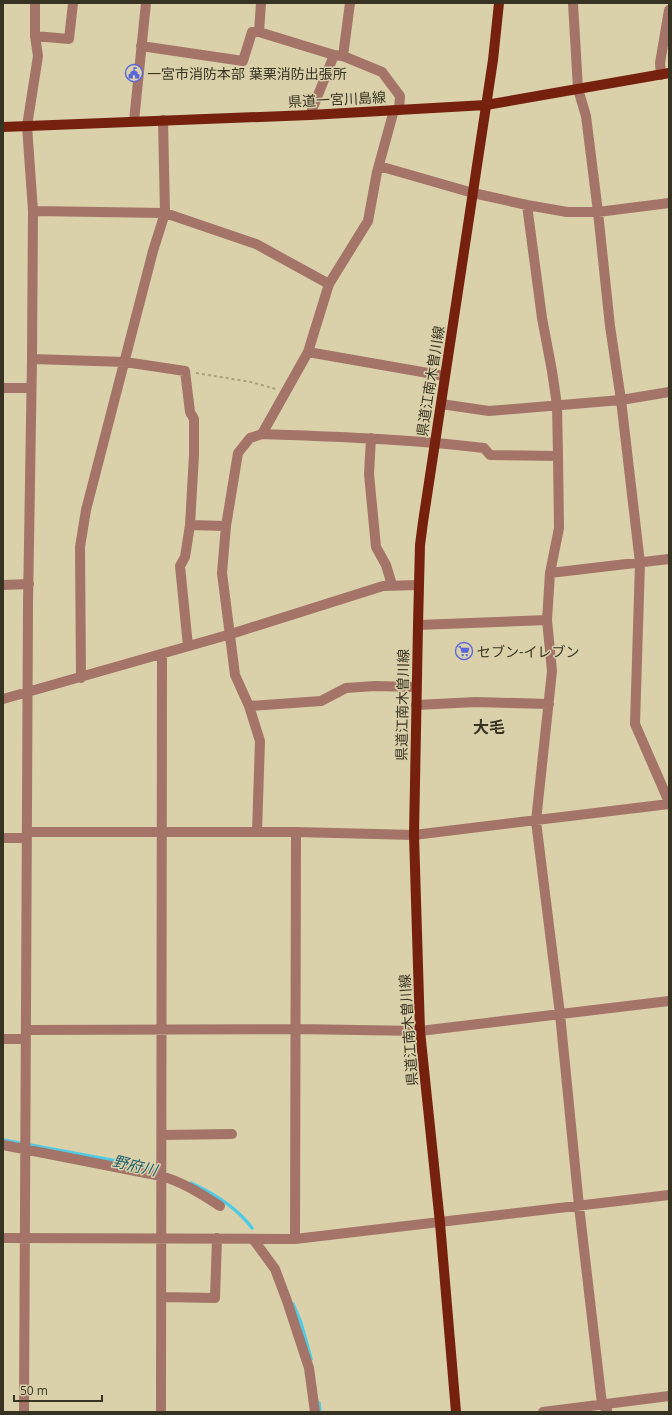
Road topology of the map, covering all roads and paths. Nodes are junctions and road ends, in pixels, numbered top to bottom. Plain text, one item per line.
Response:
1 (35, 3) edge
2 (73, 3) edge
3 (146, 3) edge
4 (261, 3) edge
5 (350, 3) edge
6 (499, 3) edge
7 (573, 3) edge
8 (669, 10) edge
9 (259, 32) junction
10 (35, 36) junction
11 (141, 46) junction
12 (339, 56) junction
13 (665, 74) edge
14 (578, 89) junction
15 (486, 105) junction
16 (396, 110) junction
17 (310, 114) junction
18 (163, 120) junction
19 (134, 121) junction
20 (27, 126) junction
21 (3, 127) edge
22 (379, 166) junction
23 (473, 193) junction
24 (669, 202) edge
25 (527, 205) junction
26 (33, 211) junction
27 (598, 212) junction
28 (165, 214) junction
29 (329, 284) junction
30 (308, 352) junction
31 (32, 359) junction
32 (125, 362) junction
33 (185, 371) junction
34 (445, 376) junction
35 (3, 388) edge
36 (31, 388) junction
37 (285, 391) junction
38 (669, 392) edge
39 (621, 400) junction
40 (441, 404) junction
41 (557, 405) junction
42 (262, 434) junction
43 (370, 438) junction
44 (435, 442) junction
45 (558, 456) junction
46 (190, 525) junction
47 (226, 526) junction
48 (669, 559) edge
49 (640, 563) junction
50 (550, 573) junction
51 (29, 584) junction
52 (3, 585) edge
53 (392, 585) junction
54 (420, 585) junction
55 (547, 620) junction
56 (418, 625) junction
57 (231, 634) junction
58 (188, 646) junction
59 (162, 654) junction
60 (82, 678) junction
61 (416, 687) junction
62 (28, 692) junction
63 (3, 699) edge
64 (549, 704) junction
65 (416, 705) junction
66 (249, 706) junction
67 (669, 803) edge
68 (536, 821) junction
69 (162, 832) junction
70 (257, 832) junction
71 (296, 832) junction
72 (27, 835) junction
73 (414, 835) junction
74 (3, 838) edge
75 (669, 1001) edge
76 (560, 1014) junction
77 (162, 1030) junction
78 (296, 1030) junction
79 (420, 1031) junction
80 (26, 1034) junction
81 (3, 1038) edge
82 (232, 1134) dead end
83 (162, 1135) junction
84 (3, 1145) edge
85 (25, 1146) junction
86 (161, 1172) junction
87 (669, 1195) edge
88 (220, 1206) dead end
89 (579, 1206) junction
90 (440, 1223) junction
91 (3, 1238) edge
92 (25, 1238) junction
93 (161, 1238) junction
94 (217, 1238) junction
95 (253, 1239) junction
96 (295, 1239) junction
97 (161, 1297) junction
98 (669, 1396) edge
99 (605, 1408) edge
100 (24, 1412) edge
101 (161, 1412) edge
102 (315, 1412) edge
103 (456, 1412) edge
104 (543, 1412) edge

1 - 10 street
2 - 10 street
3 - 11 street
4 - 9 street
5 - 12 street
6 - 15 main road, 県道江南木曽川線
7 - 14 street
8 - 13 street
9 - 11 street
9 - 12 street
10 - 20 street
11 - 19 street
12 - 16 street
12 - 17 street
13 - 14 main road, 県道一宮川島線
14 - 15 main road, 県道一宮川島線
14 - 27 street
15 - 16 main road, 県道一宮川島線
15 - 23 main road, 県道江南木曽川線
16 - 17 main road, 県道一宮川島線
16 - 22 street
17 - 18 main road, 県道一宮川島線
18 - 19 main road, 県道一宮川島線
18 - 28 street
19 - 20 main road, 県道一宮川島線
20 - 21 main road, 県道一宮川島線
20 - 26 street
22 - 23 street
22 - 29 street
23 - 25 street
23 - 34 main road, 県道江南木曽川線
24 - 27 street
25 - 27 street
25 - 41 street
26 - 28 street
26 - 31 street
27 - 39 street
28 - 29 street
28 - 32 street
29 - 30 street
30 - 34 street
30 - 37 street
31 - 32 street
31 - 36 street
32 - 33 street
32 - 60 street
33 - 37 path
33 - 46 street
34 - 40 main road, 県道江南木曽川線
35 - 36 street
36 - 51 street
37 - 42 street
38 - 39 street
39 - 41 street
39 - 49 street
40 - 41 street
40 - 44 main road, 県道江南木曽川線
41 - 45 street
42 - 43 street
42 - 47 street
43 - 44 street
43 - 53 street
44 - 45 street
44 - 54 main road, 県道江南木曽川線
45 - 50 street
46 - 47 street
46 - 58 street
47 - 57 street
48 - 49 street
49 - 50 street
49 - 67 street
50 - 55 street
51 - 52 street
51 - 62 street
53 - 54 street
53 - 57 street
54 - 56 main road, 県道江南木曽川線
55 - 56 street
55 - 64 street
56 - 61 main road, 県道江南木曽川線
57 - 58 street
57 - 66 street
58 - 59 street
59 - 60 street
59 - 69 street
60 - 62 street
61 - 65 main road, 県道江南木曽川線
61 - 66 street
62 - 63 street
62 - 72 street
64 - 65 street
64 - 68 street
65 - 73 main road, 県道江南木曽川線
66 - 70 street
67 - 68 street
68 - 73 street
68 - 76 street
69 - 70 street
69 - 72 street
69 - 77 street
70 - 71 street
71 - 73 street
71 - 78 street
72 - 74 street
72 - 80 street
73 - 79 main road, 県道江南木曽川線
75 - 76 street
76 - 79 street
76 - 89 street
77 - 78 street
77 - 80 street
77 - 83 street
78 - 79 street
78 - 96 street
79 - 90 main road, 県道江南木曽川線
80 - 81 street
80 - 85 street
82 - 83 street
83 - 86 street
84 - 85 street
85 - 86 street
85 - 92 street
86 - 88 street
86 - 93 street
87 - 89 street
89 - 90 street
89 - 99 street
90 - 96 street
90 - 103 main road, 県道江南木曽川線
91 - 92 street
92 - 93 street
92 - 100 street
93 - 94 street
93 - 97 street
94 - 95 street
94 - 97 street
95 - 96 street
95 - 102 street
97 - 101 street
98 - 99 street
99 - 104 street

